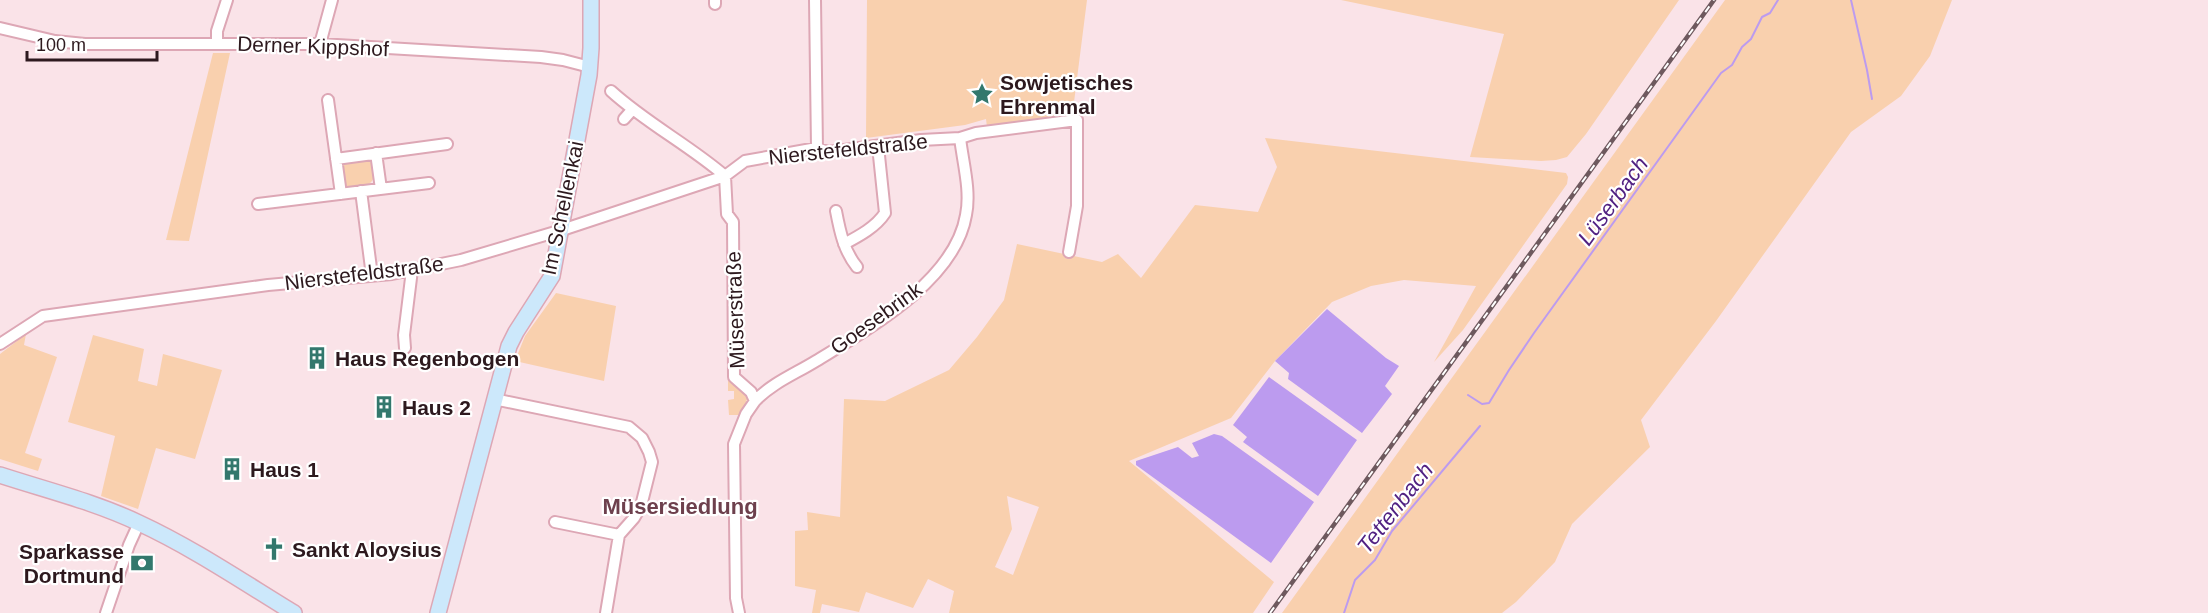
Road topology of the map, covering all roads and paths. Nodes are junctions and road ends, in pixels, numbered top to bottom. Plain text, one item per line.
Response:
1 (227, 0) edge
2 (332, 0) edge
3 (591, 0) edge
4 (815, 0) edge
5 (0, 28) edge
6 (217, 44) junction
7 (320, 44) junction
8 (590, 68) junction
9 (611, 91) dead end
10 (328, 100) dead end
11 (632, 110) junction
12 (624, 119) dead end
13 (960, 138) junction
14 (447, 144) dead end
15 (878, 146) junction
16 (817, 148) junction
17 (376, 153) junction
18 (336, 159) junction
19 (725, 176) junction
20 (429, 183) dead end
21 (381, 189) junction
22 (361, 191) junction
23 (341, 194) junction
24 (258, 204) dead end
25 (836, 212) dead end
26 (562, 230) junction
27 (844, 244) junction
28 (1069, 252) dead end
29 (857, 267) dead end
30 (412, 270) junction
31 (372, 276) junction
32 (0, 344) edge
33 (405, 348) dead end
34 (494, 399) junction
35 (755, 401) junction
36 (0, 475) edge
37 (555, 522) dead end
38 (139, 523) junction
39 (619, 535) junction
40 (106, 613) edge
41 (294, 613) edge
42 (438, 613) edge
43 (606, 613) edge
44 (739, 613) edge

1 - 6 street
2 - 7 street
3 - 8 street, Im Schellenkai
4 - 16 street
5 - 6 street, Derner Kippshof
6 - 7 street, Derner Kippshof
7 - 8 street, Derner Kippshof
8 - 26 street, Im Schellenkai
9 - 11 street
10 - 18 street
11 - 12 street
11 - 19 street
13 - 15 street, Nierstefeldstraße
13 - 28 street, Nierstefeldstraße
13 - 35 street, Goesebrink
14 - 17 street
15 - 16 street, Nierstefeldstraße
15 - 27 street
16 - 19 street, Nierstefeldstraße
17 - 18 street
17 - 21 street
18 - 23 street
19 - 26 street, Nierstefeldstraße
19 - 35 street, Müserstraße
20 - 21 street
21 - 22 street
22 - 23 street
22 - 31 street
23 - 24 street
25 - 27 street
26 - 30 street, Nierstefeldstraße
26 - 34 street, Im Schellenkai
27 - 29 street
30 - 31 street, Nierstefeldstraße
30 - 33 street
31 - 32 street, Nierstefeldstraße
34 - 39 street
34 - 42 street, Im Schellenkai
35 - 44 street
36 - 38 street
37 - 39 street
38 - 40 street
38 - 41 street
39 - 43 street

